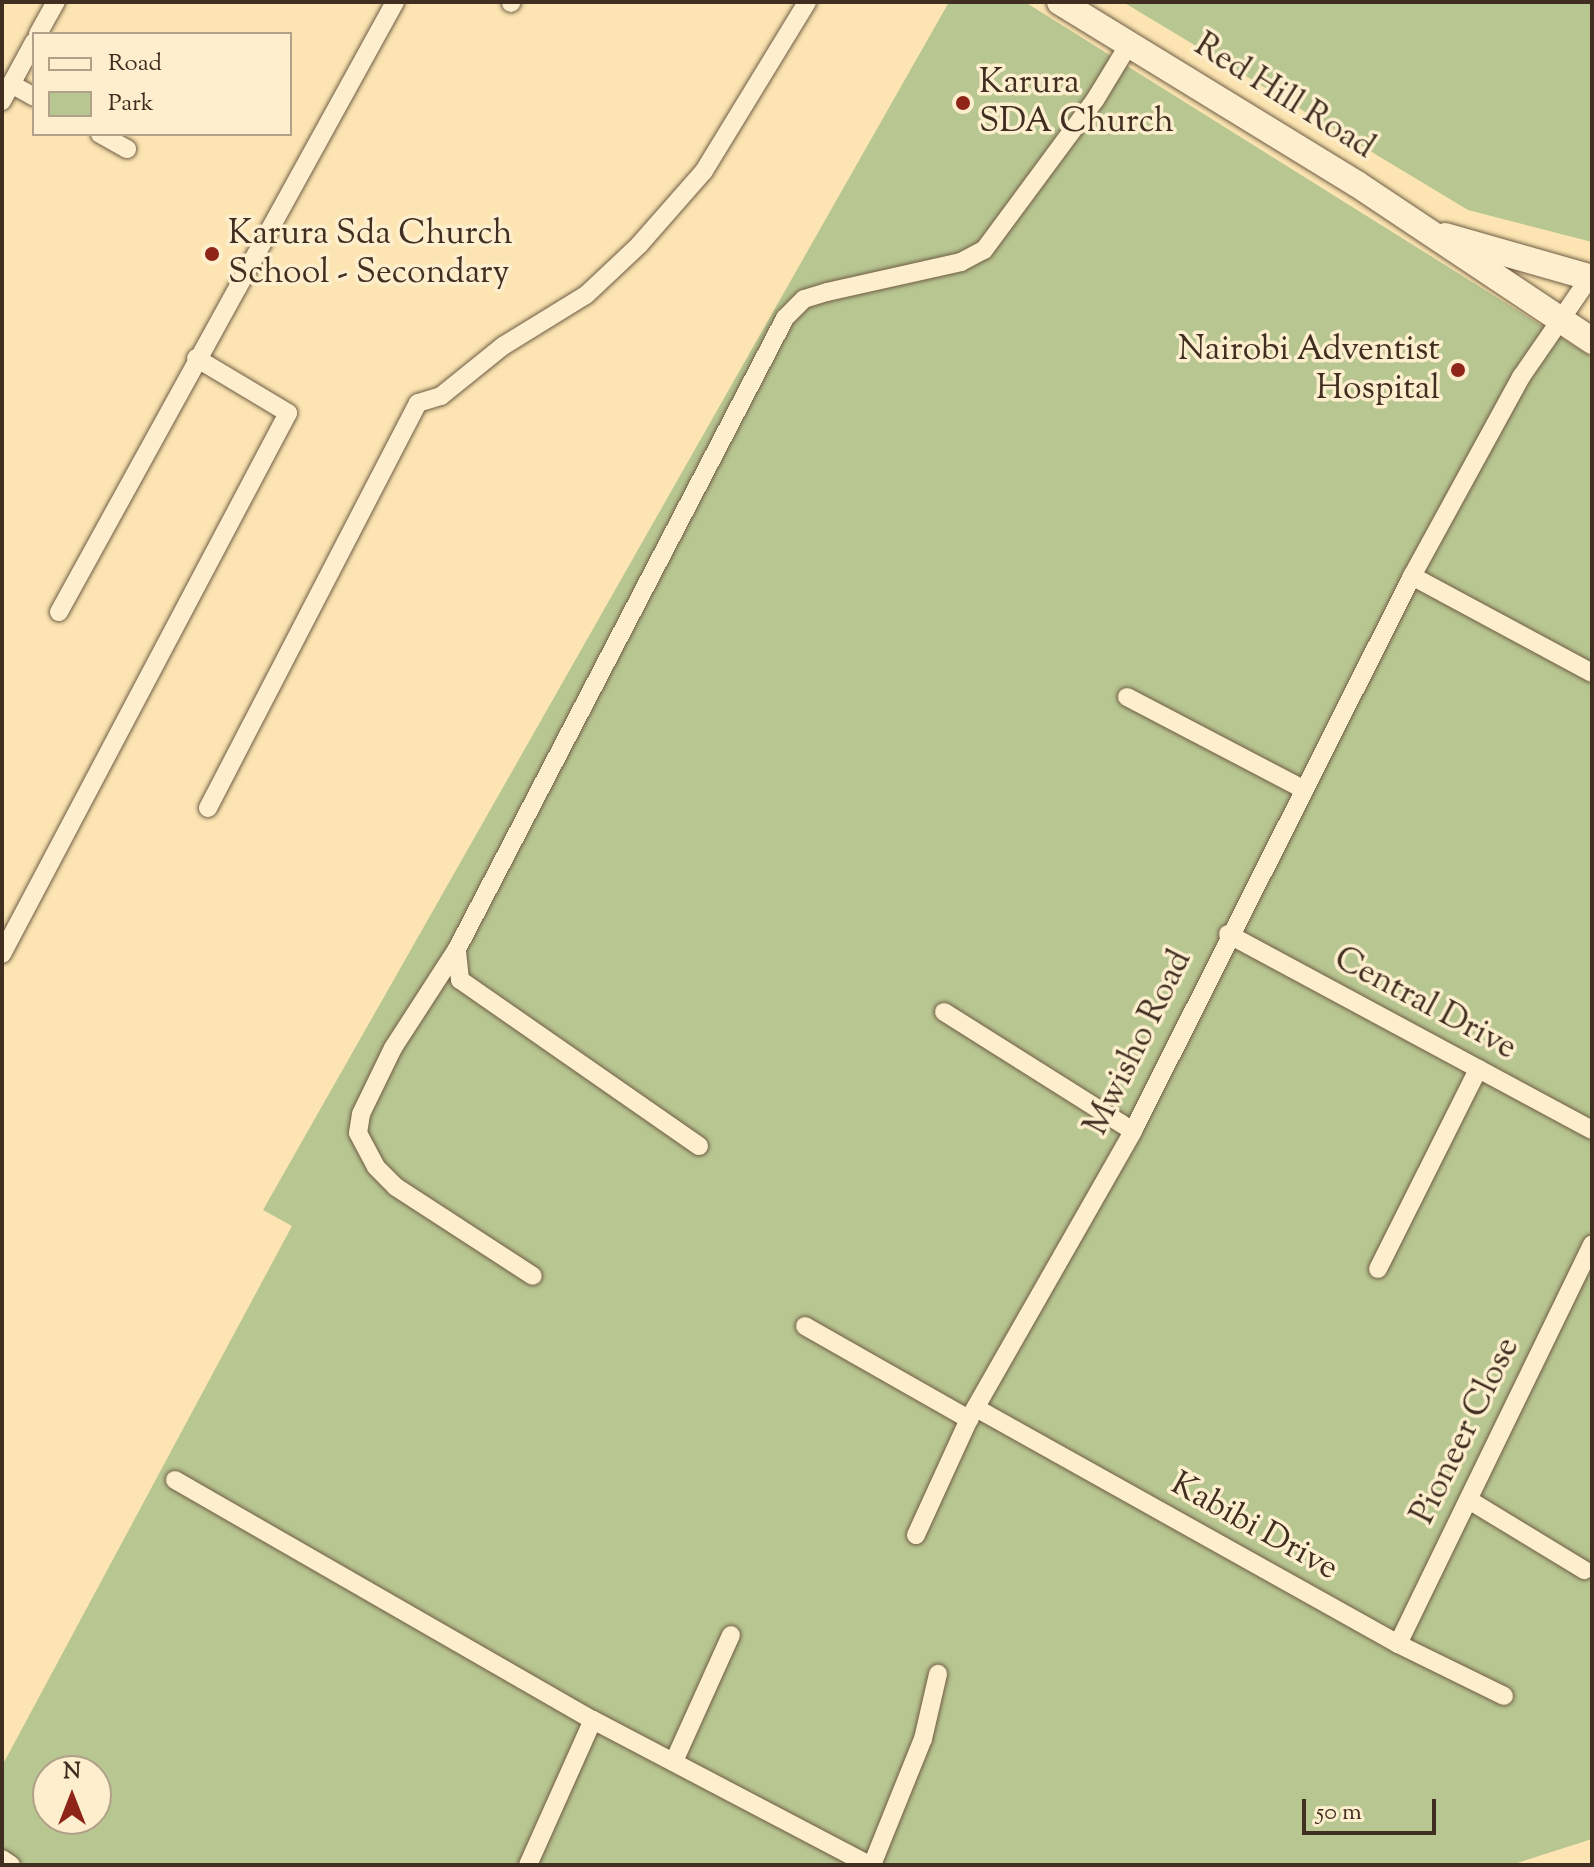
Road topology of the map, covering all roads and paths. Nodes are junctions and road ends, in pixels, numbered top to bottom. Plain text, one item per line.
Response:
1 (56, 2) edge
2 (395, 2) edge
3 (807, 2) edge
4 (1060, 2) edge
5 (39, 32) edge
6 (1129, 44) junction
7 (32, 46) edge
8 (6, 92) edge
9 (32, 97) edge
10 (104, 136) edge
11 (127, 149) dead end
12 (1426, 231) junction
13 (1591, 277) edge
14 (1557, 321) junction
15 (1592, 341) edge
16 (196, 358) junction
17 (1412, 576) junction
18 (59, 612) dead end
19 (1592, 673) edge
20 (1127, 697) dead end
21 (1301, 788) junction
22 (208, 808) dead end
23 (1228, 934) junction
24 (457, 949) junction
25 (2, 954) edge
26 (944, 1012) dead end
27 (1478, 1069) junction
28 (1592, 1130) edge
29 (1133, 1131) junction
30 (699, 1146) dead end
31 (1592, 1245) edge
32 (1378, 1269) dead end
33 (533, 1276) dead end
34 (805, 1326) dead end
35 (972, 1414) junction
36 (175, 1480) dead end
37 (1469, 1500) junction
38 (916, 1535) dead end
39 (1584, 1570) dead end
40 (731, 1635) dead end
41 (1398, 1644) junction
42 (938, 1674) dead end
43 (1504, 1696) dead end
44 (593, 1720) junction
45 (675, 1759) junction
46 (2, 1859) edge
47 (11, 1865) edge
48 (528, 1865) edge
49 (871, 1865) edge

1 - 5 street
2 - 16 street
3 - 22 street
4 - 6 street, Red Hill Road
6 - 12 street, Red Hill Road
6 - 24 street
7 - 8 street
8 - 9 street
10 - 11 street
12 - 13 street, Red Hill Road
12 - 14 street, Red Hill Road
13 - 14 street, Mwisho Road
14 - 15 street, Red Hill Road
14 - 17 street, Mwisho Road
16 - 18 street
16 - 25 street
17 - 19 street
17 - 21 street, Mwisho Road
20 - 21 street
21 - 23 street, Mwisho Road
23 - 27 street, Central Drive
23 - 29 street, Mwisho Road
24 - 30 street
24 - 33 street
26 - 29 street
27 - 28 street, Central Drive
27 - 32 street
29 - 35 street, Mwisho Road
31 - 37 street, Pioneer Close
34 - 35 street, Kabibi Drive
35 - 38 street, Mwisho Road
35 - 41 street, Kabibi Drive
36 - 44 street
37 - 39 street
37 - 41 street, Pioneer Close
40 - 45 street
41 - 43 street, Kabibi Drive
42 - 49 street
44 - 45 street
44 - 48 street
45 - 49 street
46 - 47 street

